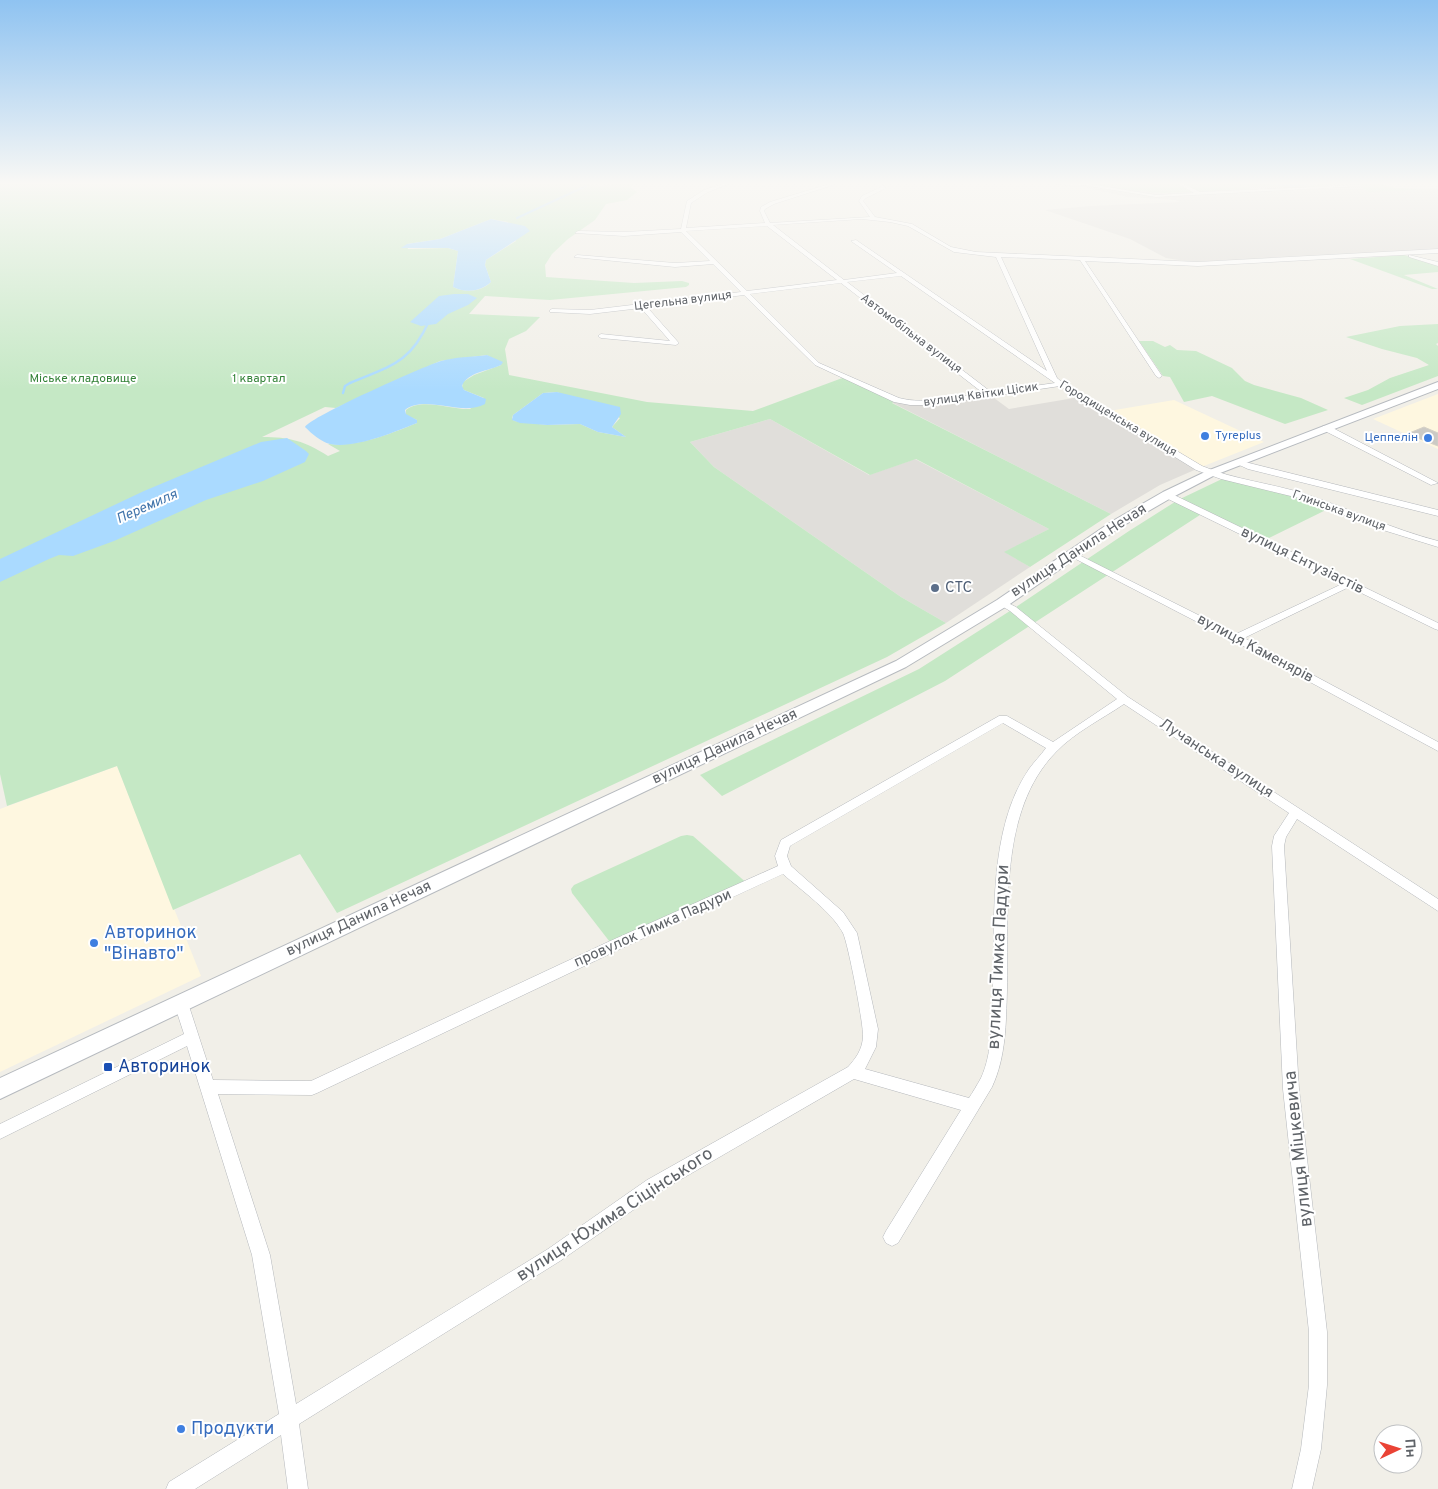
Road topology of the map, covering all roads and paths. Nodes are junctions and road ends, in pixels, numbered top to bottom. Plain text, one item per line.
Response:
1 (704, 251) edge
2 (804, 251) edge
3 (871, 251) edge
4 (966, 251) edge
5 (1432, 251) edge
6 (1402, 254) junction
7 (998, 255) junction
8 (577, 257) dead end
9 (1081, 258) junction
10 (715, 262) junction
11 (1438, 264) edge
12 (903, 274) junction
13 (843, 282) junction
14 (745, 293) junction
15 (644, 306) junction
16 (552, 311) dead end
17 (601, 336) dead end
18 (1159, 376) dead end
19 (1054, 380) junction
20 (1061, 384) junction
21 (1438, 385) edge
22 (990, 395) junction
23 (1326, 428) junction
24 (1240, 462) junction
25 (1211, 473) junction
26 (1434, 483) dead end
27 (1167, 495) junction
28 (1438, 513) edge
29 (1438, 544) edge
30 (1070, 554) junction
31 (1349, 584) junction
32 (1002, 602) junction
33 (1436, 624) edge
34 (1236, 638) junction
35 (1124, 698) junction
36 (1438, 747) edge
37 (1054, 748) junction
38 (1296, 812) junction
39 (785, 868) junction
40 (1438, 906) edge
41 (181, 1004) junction
42 (192, 1037) junction
43 (852, 1072) junction
44 (207, 1087) junction
45 (0, 1089) edge
46 (972, 1106) junction
47 (0, 1132) edge
48 (892, 1237) dead end
49 (289, 1418) junction
50 (176, 1489) edge
51 (298, 1489) edge
52 (1302, 1489) edge

1 - 10 street, вулиця Квітки Цісик
2 - 13 street, Автомобільна вулиця
3 - 12 street, Городищенська вулиця
4 - 7 street
5 - 6 street
6 - 9 street
6 - 11 street
7 - 9 street
7 - 19 street
8 - 10 street
9 - 18 street
10 - 14 street, вулиця Квітки Цісик
12 - 13 street, Цегельна вулиця
12 - 19 street, Городищенська вулиця
13 - 14 street, Цегельна вулиця
13 - 22 street, Автомобільна вулиця
14 - 15 street, Цегельна вулиця
14 - 22 street, вулиця Квітки Цісик
15 - 16 street, Цегельна вулиця
15 - 17 street
19 - 20 street, Городищенська вулиця
20 - 22 street, вулиця Квітки Цісик
20 - 25 street, Городищенська вулиця
21 - 23 main road, вулиця Данила Нечая
23 - 24 main road, вулиця Данила Нечая
23 - 26 street
24 - 25 main road, вулиця Данила Нечая
24 - 28 street
25 - 27 main road, вулиця Данила Нечая
25 - 29 street, Глинська вулиця
27 - 30 main road, вулиця Данила Нечая
27 - 31 street, вулиця Ентузіастів
30 - 32 main road, вулиця Данила Нечая
30 - 34 street, вулиця Каменярів
31 - 33 street, вулиця Ентузіастів
31 - 34 street
32 - 35 street, Лучанська вулиця
32 - 41 main road, вулиця Данила Нечая
34 - 36 street, вулиця Каменярів
35 - 37 street, вулиця Тимка Падури
35 - 38 street, Лучанська вулиця
37 - 39 street
37 - 46 street, вулиця Тимка Падури
38 - 40 street, Лучанська вулиця
38 - 52 street, вулиця Міцкевича
39 - 43 street, вулиця Юхима Сіцінського
39 - 44 street, провулок Тимка Падури
41 - 42 street
41 - 45 main road, вулиця Данила Нечая
42 - 44 street
42 - 47 street
43 - 46 street
43 - 49 street, вулиця Юхима Сіцінського
44 - 49 street
46 - 48 street, вулиця Тимка Падури
49 - 50 street, вулиця Юхима Сіцінського
49 - 51 street

